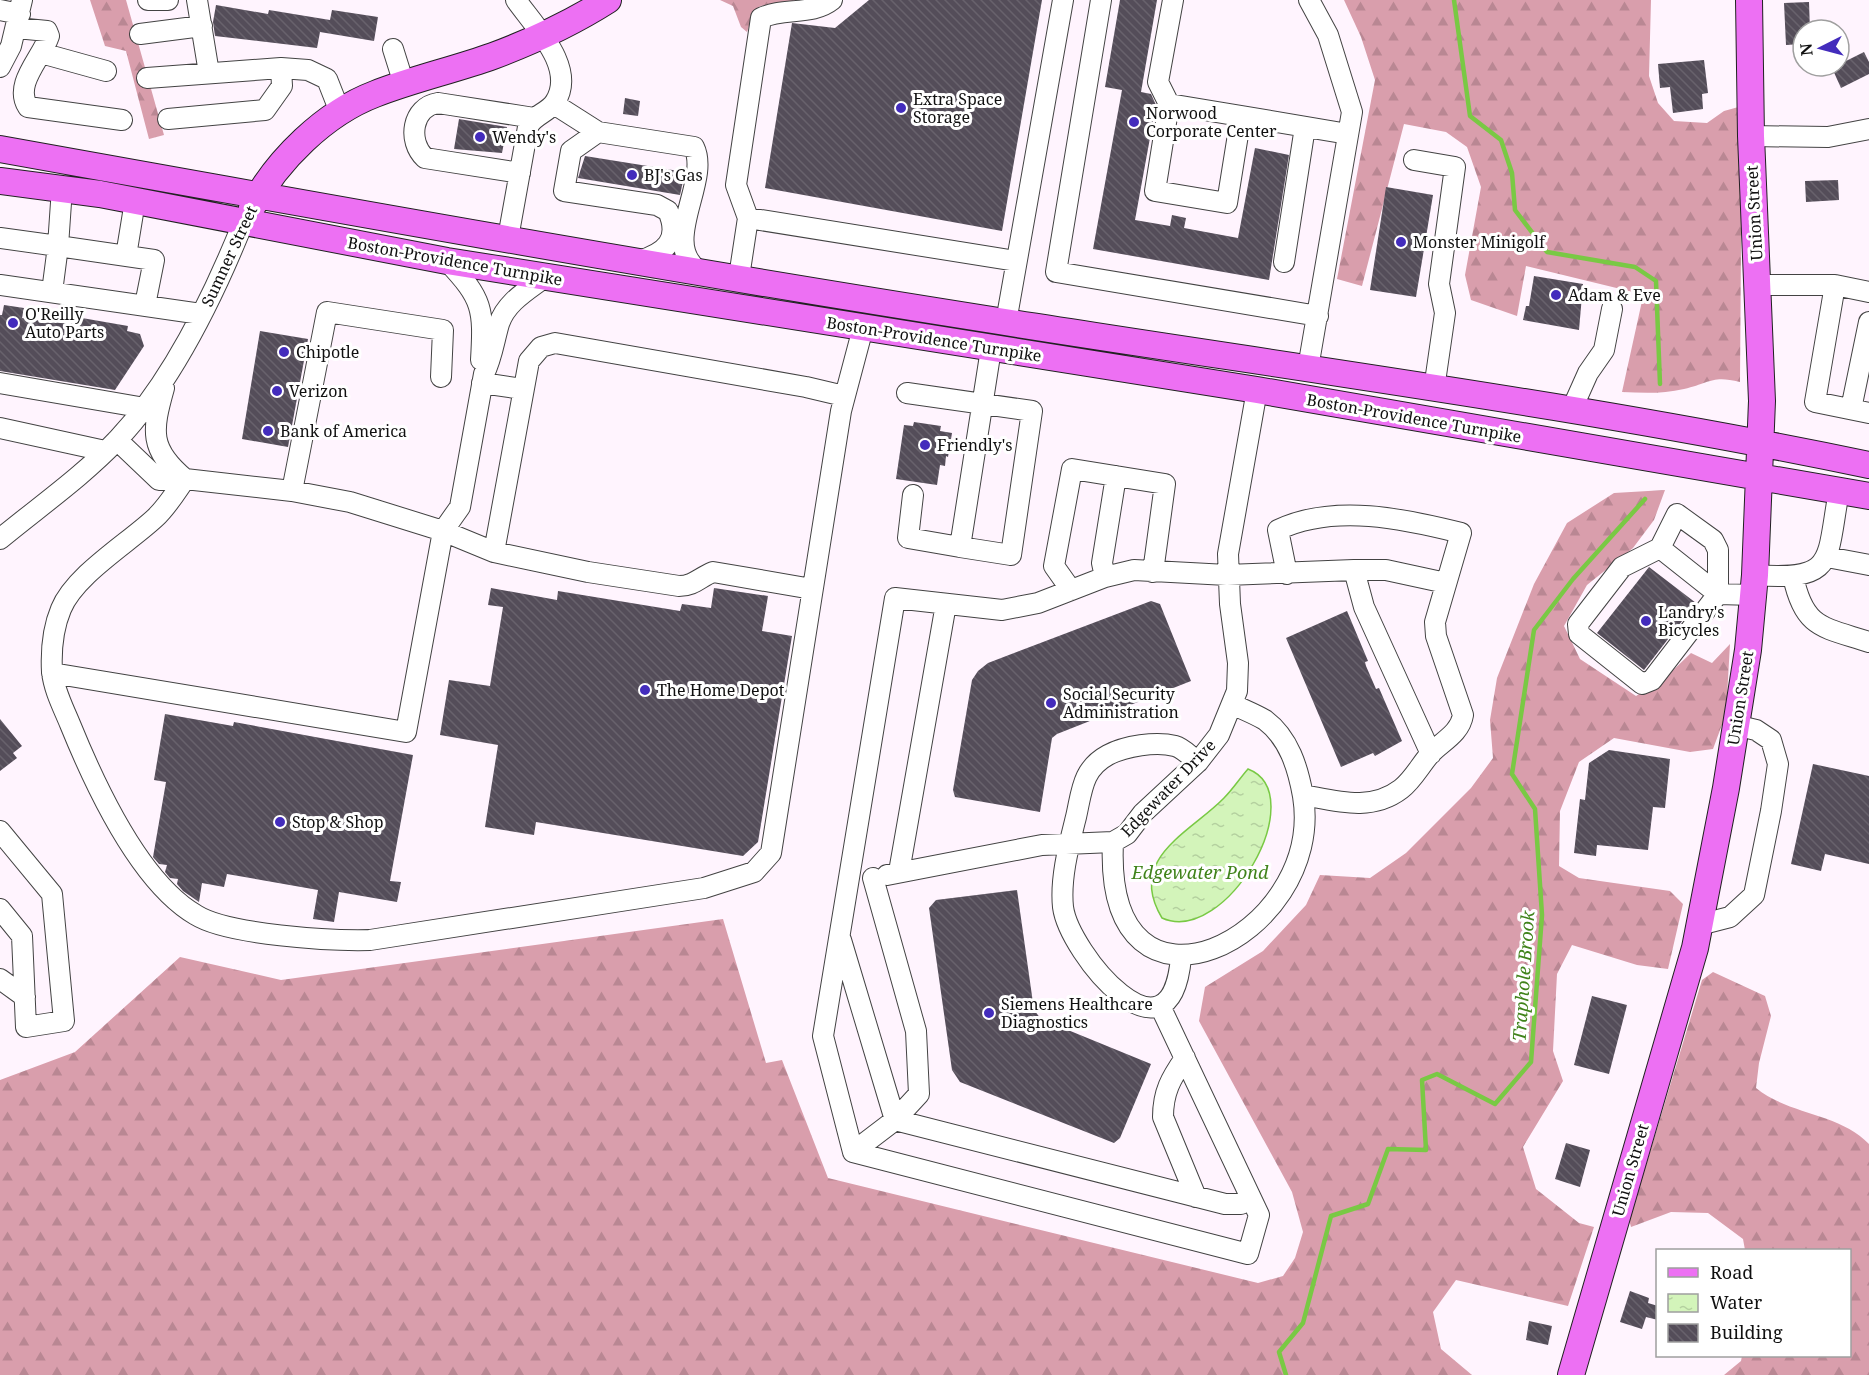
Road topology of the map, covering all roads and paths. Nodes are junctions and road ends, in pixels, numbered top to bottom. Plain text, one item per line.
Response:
1 (148, 0) edge
2 (168, 0) edge
3 (198, 0) edge
4 (516, 0) edge
5 (608, 0) edge
6 (832, 0) edge
7 (1063, 0) edge
8 (1101, 0) edge
9 (1173, 0) edge
10 (1309, 0) edge
11 (1749, 0) edge
12 (0, 10) edge
13 (19, 14) edge
14 (201, 26) junction
15 (140, 34) dead end
16 (541, 36) junction
17 (393, 49) dead end
18 (41, 53) junction
19 (0, 67) edge
20 (281, 68) junction
21 (106, 71) dead end
22 (209, 73) junction
23 (147, 78) dead end
24 (404, 84) junction
25 (554, 104) junction
26 (1169, 104) junction
27 (340, 112) junction
28 (1241, 116) junction
29 (168, 119) dead end
30 (122, 120) dead end
31 (531, 123) junction
32 (1305, 127) junction
33 (1869, 129) edge
34 (598, 132) junction
35 (1348, 134) junction
36 (1751, 136) junction
37 (0, 149) edge
38 (1414, 160) dead end
39 (520, 173) junction
40 (0, 181) edge
41 (62, 188) junction
42 (259, 193) junction
43 (135, 201) junction
44 (748, 218) junction
45 (243, 223) junction
46 (0, 237) edge
47 (508, 238) junction
48 (58, 246) junction
49 (126, 256) junction
50 (447, 261) junction
51 (639, 261) junction
52 (1016, 261) junction
53 (1284, 262) dead end
54 (699, 270) junction
55 (545, 277) junction
56 (739, 277) junction
57 (0, 285) edge
58 (1758, 285) junction
59 (1835, 285) junction
60 (52, 292) junction
61 (1869, 292) edge
62 (145, 306) junction
63 (1612, 309) dead end
64 (201, 314) junction
65 (1318, 316) junction
66 (1006, 322) junction
67 (1869, 322) edge
68 (863, 328) junction
69 (991, 349) junction
70 (1308, 368) junction
71 (168, 370) junction
72 (441, 377) dead end
73 (483, 379) junction
74 (0, 383) edge
75 (522, 389) junction
76 (1434, 389) junction
77 (1257, 390) junction
78 (907, 393) dead end
79 (844, 396) junction
80 (982, 405) junction
81 (145, 408) junction
82 (1571, 411) junction
83 (1860, 411) edge
84 (0, 428) edge
85 (1761, 443) junction
86 (111, 446) junction
87 (1869, 465) edge
88 (1116, 476) junction
89 (1759, 478) junction
90 (185, 479) junction
91 (292, 491) junction
92 (1839, 491) junction
93 (913, 495) dead end
94 (1869, 496) edge
95 (443, 531) junction
96 (0, 539) edge
97 (960, 547) junction
98 (1660, 548) junction
99 (494, 552) junction
100 (1827, 557) junction
101 (1869, 565) edge
102 (1354, 570) junction
103 (1153, 572) junction
104 (1287, 574) junction
105 (1227, 575) junction
106 (1793, 576) junction
107 (1106, 577) junction
108 (1446, 583) junction
109 (1755, 585) junction
110 (812, 589) junction
111 (1071, 590) junction
112 (1718, 594) junction
113 (946, 604) junction
114 (1869, 629) edge
115 (1869, 642) edge
116 (52, 673) junction
117 (1232, 704) junction
118 (1735, 725) junction
119 (1431, 754) junction
120 (1198, 762) junction
121 (1303, 795) junction
122 (0, 831) edge
123 (1070, 842) junction
124 (1113, 842) junction
125 (899, 872) junction
126 (873, 878) junction
127 (849, 882) junction
128 (0, 909) edge
129 (1699, 925) junction
130 (840, 936) junction
131 (1181, 957) junction
132 (0, 979) edge
133 (25, 997) junction
134 (1161, 1008) junction
135 (1185, 1058) junction
136 (895, 1119) junction
137 (853, 1152) junction
138 (1196, 1197) junction
139 (1251, 1199) junction
140 (1571, 1375) edge

1 - 2 street
3 - 14 street
4 - 16 street
5 - 16 main road, Sumner Street
6 - 44 street
7 - 52 street
8 - 65 street
9 - 26 street
10 - 35 street
11 - 36 main road, Union Street
12 - 13 street
13 - 18 street
13 - 19 street
14 - 15 street
14 - 22 street
16 - 24 main road, Sumner Street
16 - 25 street
17 - 24 street
18 - 21 street
18 - 30 street
20 - 22 street
20 - 27 street
20 - 29 street
22 - 23 street
24 - 27 main road, Sumner Street
25 - 31 street
25 - 34 street
26 - 28 street
26 - 28 street
27 - 42 main road, Sumner Street
28 - 32 street
31 - 39 street
31 - 39 street
32 - 35 street
32 - 53 street
33 - 36 street
34 - 51 street
34 - 54 street
35 - 65 street
36 - 58 main road, Union Street
37 - 42 main road, Boston-Providence Turnpike
38 - 76 street
39 - 47 street
40 - 41 main road, Boston-Providence Turnpike
41 - 43 main road, Boston-Providence Turnpike
41 - 48 street
42 - 45 main road, Sumner Street
42 - 47 main road, Boston-Providence Turnpike
43 - 45 main road, Boston-Providence Turnpike
43 - 49 street
44 - 52 street
44 - 56 street
45 - 50 main road, Boston-Providence Turnpike
45 - 64 street, Sumner Street
46 - 48 street
47 - 51 main road, Boston-Providence Turnpike
48 - 49 street
48 - 60 street
49 - 62 street
50 - 55 main road, Boston-Providence Turnpike
50 - 73 street
51 - 54 main road, Boston-Providence Turnpike
52 - 66 street
54 - 56 main road, Boston-Providence Turnpike
55 - 68 main road, Boston-Providence Turnpike
55 - 73 street
56 - 66 main road, Boston-Providence Turnpike
57 - 60 street
58 - 59 street
58 - 85 main road, Union Street
59 - 61 street
59 - 83 street
60 - 62 street
62 - 64 street
63 - 82 street
64 - 71 street, Sumner Street
65 - 70 street
66 - 70 main road, Boston-Providence Turnpike
67 - 83 street
68 - 69 main road, Boston-Providence Turnpike
68 - 79 street
69 - 77 main road, Boston-Providence Turnpike
69 - 80 street
70 - 76 main road, Boston-Providence Turnpike
71 - 81 street, Sumner Street
71 - 90 street
72 - 91 street
73 - 75 street
73 - 95 street
74 - 81 street
75 - 79 street
75 - 99 street
76 - 82 main road, Boston-Providence Turnpike
77 - 89 main road, Boston-Providence Turnpike
77 - 105 street, Edgewater Drive
78 - 80 street
79 - 110 street
80 - 97 street
80 - 97 street
81 - 86 street, Sumner Street
82 - 85 main road, Boston-Providence Turnpike
84 - 86 street
85 - 87 main road, Boston-Providence Turnpike
85 - 89 main road, Union Street
86 - 90 street
86 - 96 street, Sumner Street
88 - 103 street
88 - 107 street
88 - 111 street
89 - 92 main road, Boston-Providence Turnpike
89 - 109 main road, Union Street
90 - 91 street
90 - 116 street
91 - 95 street
92 - 94 main road, Boston-Providence Turnpike
92 - 100 street
93 - 97 street
95 - 99 street
95 - 116 street
98 - 112 street
98 - 112 street
98 - 112 street
99 - 110 street
100 - 101 street
100 - 106 street
102 - 104 street
102 - 108 street
102 - 119 street
103 - 105 street
103 - 107 street
104 - 105 street
104 - 108 street
105 - 117 street, Edgewater Drive
106 - 109 street
106 - 114 street
106 - 115 street
107 - 111 street
108 - 119 street
109 - 112 street
109 - 118 main road, Union Street
110 - 116 street
111 - 113 street
113 - 125 street
113 - 127 street
117 - 120 street, Edgewater Drive
117 - 121 street
118 - 129 main road, Union Street
118 - 129 street
119 - 121 street
120 - 123 street
120 - 124 street, Edgewater Drive
121 - 131 street
122 - 133 street
123 - 124 street
123 - 125 street
123 - 134 street
124 - 131 street, Edgewater Drive
125 - 126 street
126 - 127 street
126 - 136 street
127 - 130 street
128 - 133 street
129 - 140 main road, Union Street
130 - 136 street
130 - 137 street
131 - 134 street
132 - 133 street
134 - 135 street
135 - 138 street
135 - 139 street
136 - 137 street
136 - 138 street
137 - 139 street
138 - 139 street

